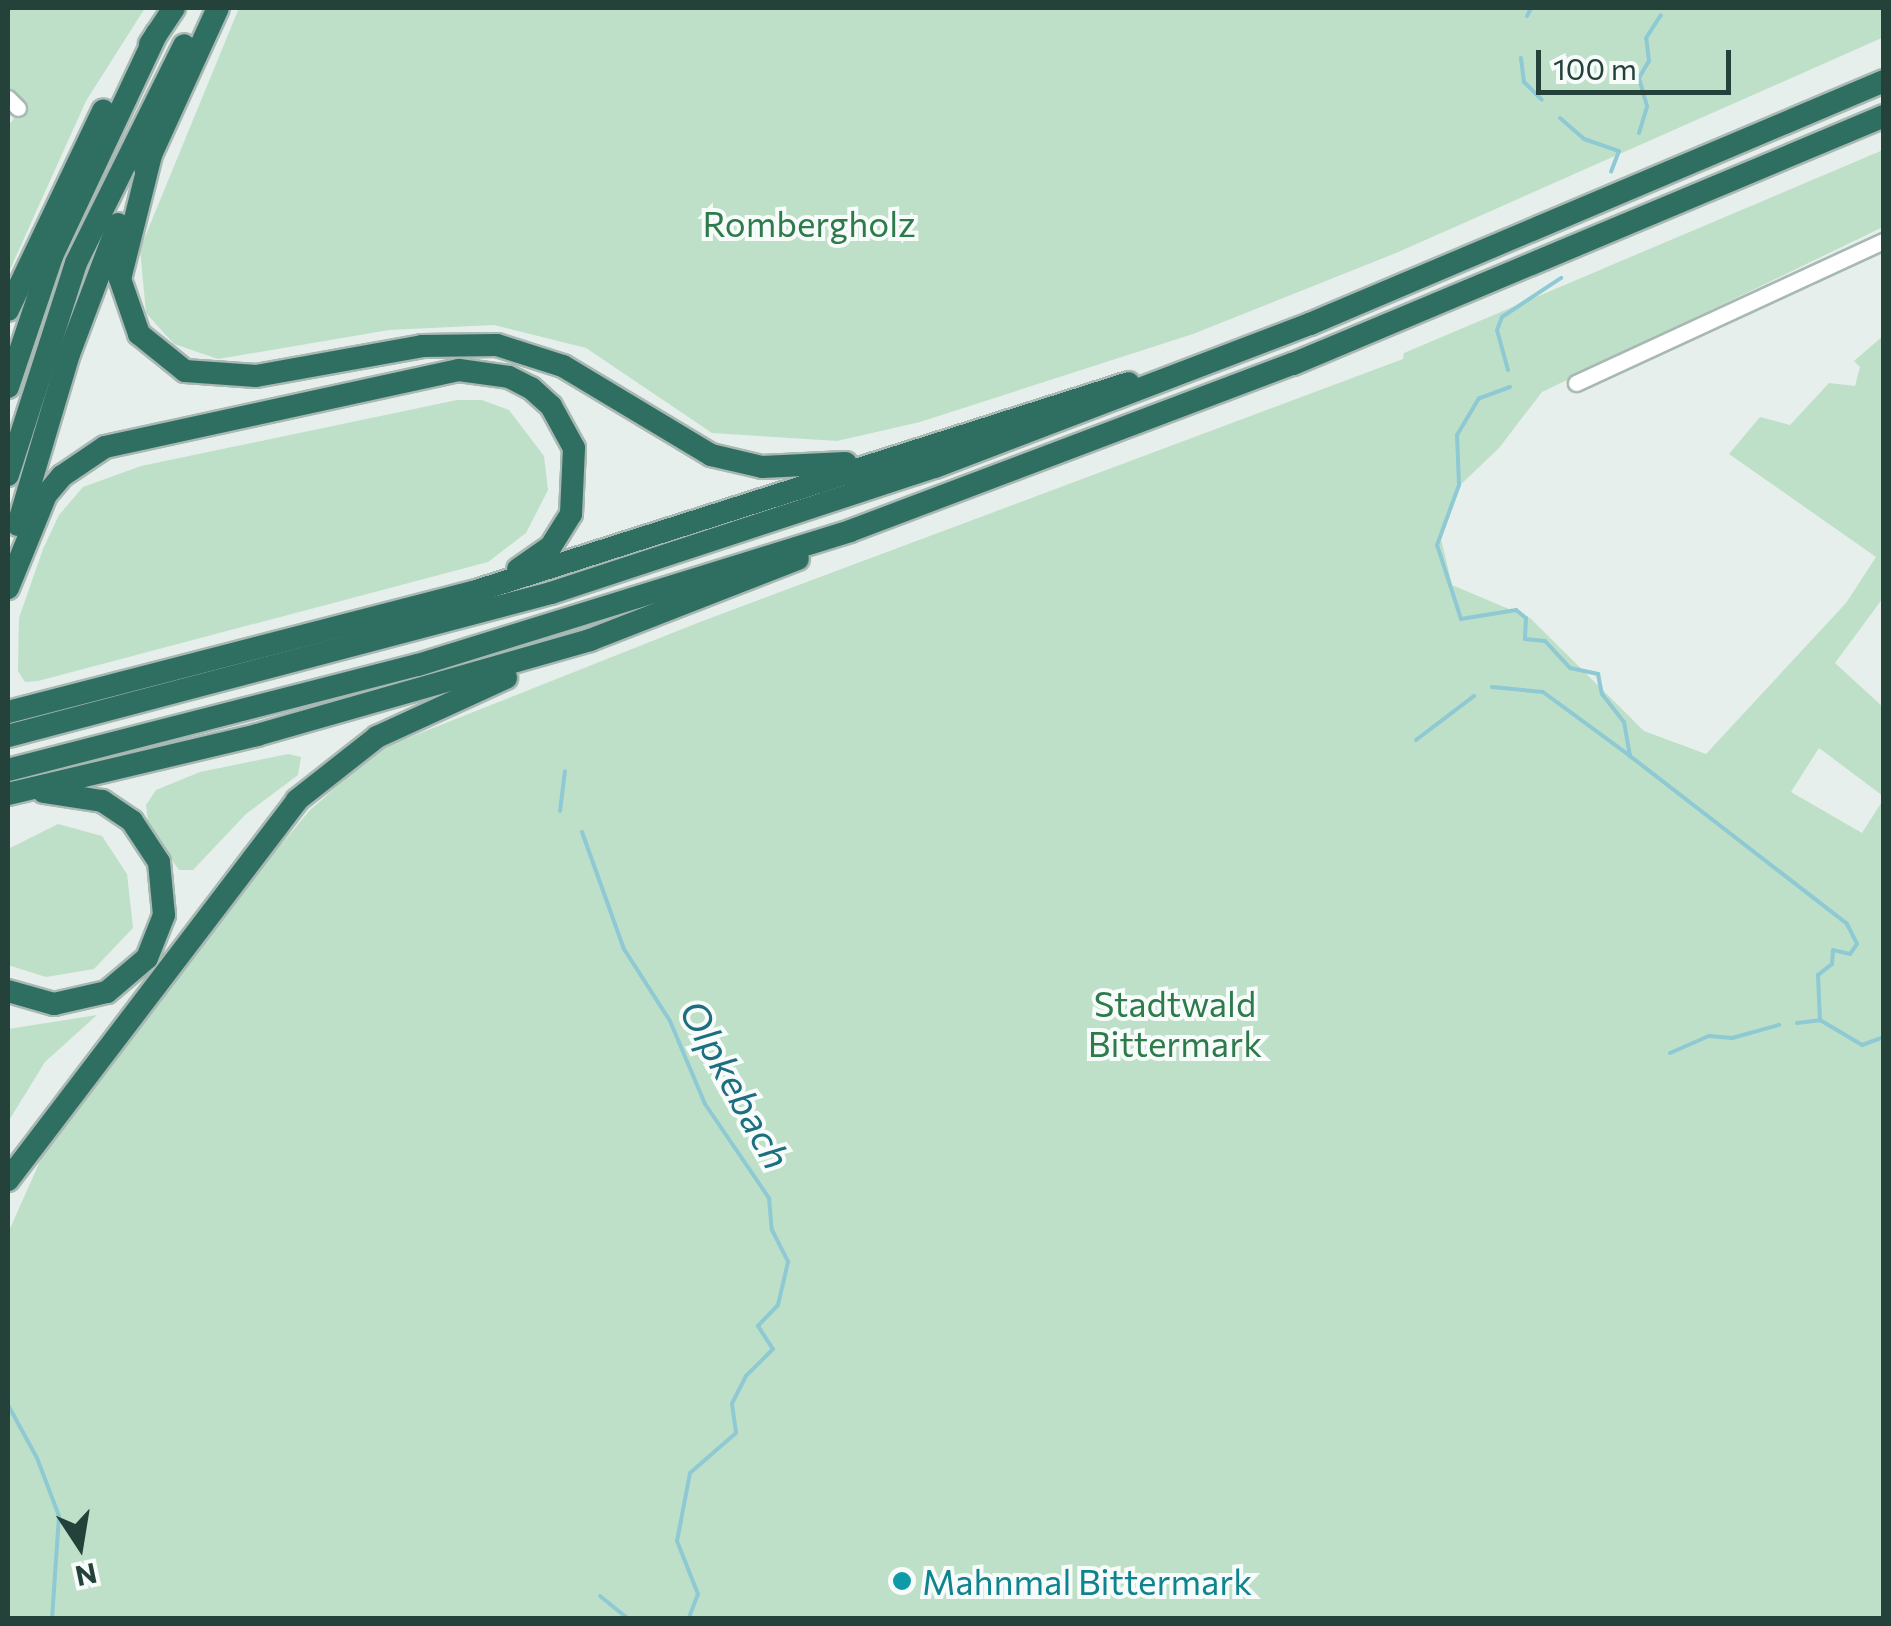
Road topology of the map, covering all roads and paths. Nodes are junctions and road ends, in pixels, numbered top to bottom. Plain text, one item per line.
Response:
1 (174, 8) edge
2 (206, 8) edge
3 (218, 8) edge
4 (157, 34) junction
5 (1884, 81) edge
6 (1874, 120) edge
7 (151, 155) junction
8 (1884, 241) edge
9 (8, 307) edge
10 (1576, 383) dead end
11 (8, 387) edge
12 (1019, 426) junction
13 (913, 450) junction
14 (8, 475) edge
15 (850, 531) junction
16 (8, 578) edge
17 (8, 588) edge
18 (473, 592) junction
19 (590, 640) junction
20 (8, 712) edge
21 (8, 736) edge
22 (8, 770) edge
23 (8, 795) edge
24 (8, 991) edge
25 (8, 1180) edge

1 - 4 highway
2 - 14 highway
3 - 7 highway
4 - 9 highway
4 - 11 highway
5 - 12 highway
6 - 15 highway
7 - 13 highway
7 - 16 highway
8 - 10 street
12 - 13 highway
12 - 21 highway
13 - 18 highway
15 - 19 highway
15 - 22 highway
17 - 18 highway
18 - 20 highway
19 - 23 highway
19 - 25 highway
23 - 24 highway

